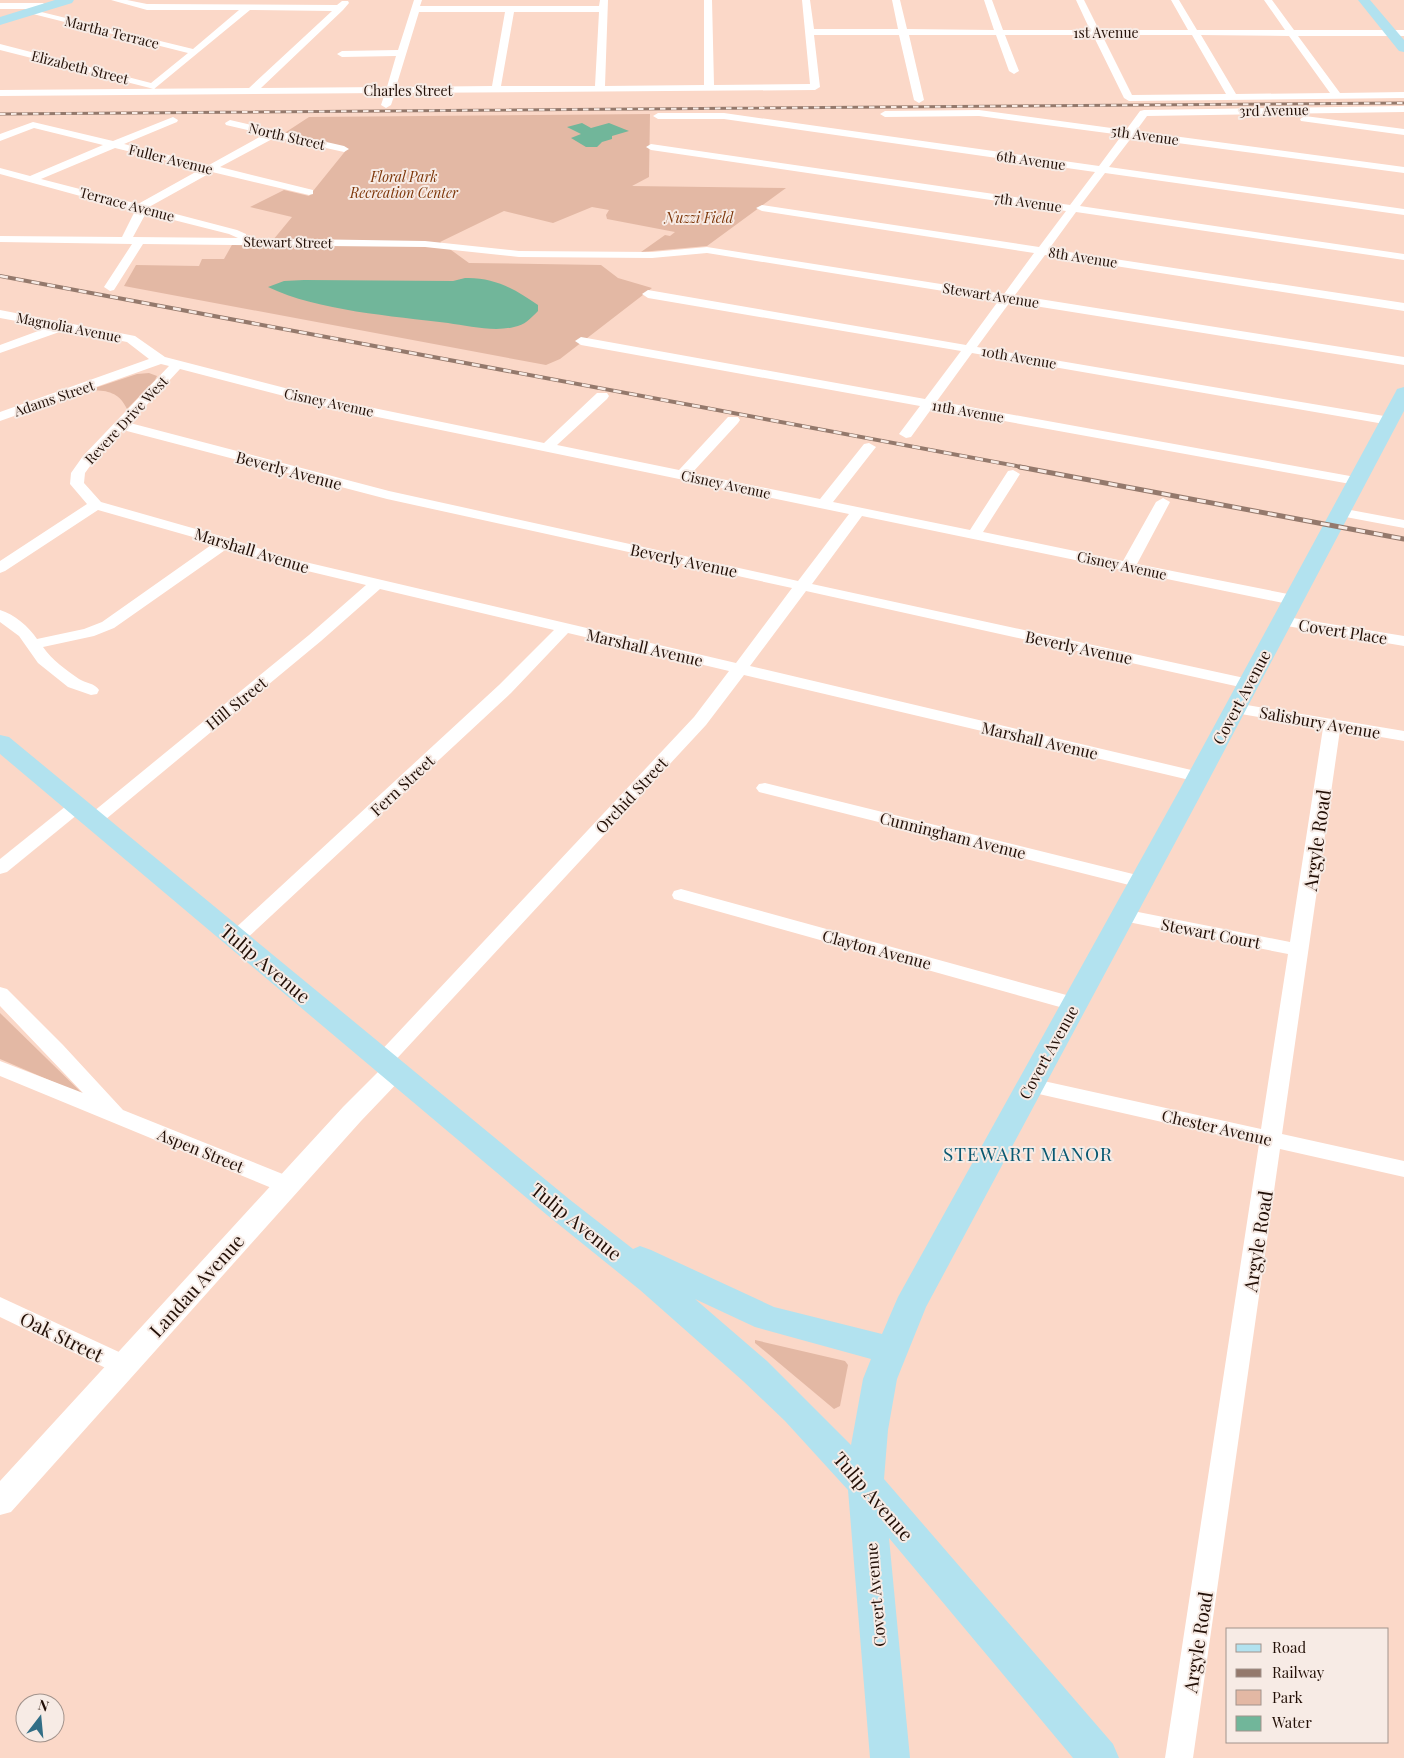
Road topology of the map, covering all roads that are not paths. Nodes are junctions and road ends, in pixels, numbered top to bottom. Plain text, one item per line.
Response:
1 (68, 0) edge
2 (115, 0) edge
3 (347, 0) edge
4 (708, 0) edge
5 (806, 0) edge
6 (896, 0) edge
7 (988, 0) edge
8 (1080, 0) edge
9 (1175, 0) edge
10 (1268, 0) edge
11 (1364, 0) edge
12 (416, 4) edge
13 (604, 5) edge
14 (0, 6) edge
15 (50, 6) junction
16 (247, 8) junction
17 (340, 8) junction
18 (510, 9) junction
19 (29, 12) junction
20 (0, 21) edge
21 (809, 32) junction
22 (904, 32) junction
23 (1000, 32) junction
24 (1098, 32) junction
25 (1195, 33) junction
26 (1292, 33) junction
27 (1390, 33) junction
28 (1404, 33) edge
29 (0, 47) edge
30 (1404, 48) edge
31 (194, 52) junction
32 (402, 53) junction
33 (342, 54) dead end
34 (1014, 71) dead end
35 (600, 88) junction
36 (709, 88) junction
37 (152, 89) junction
38 (496, 89) junction
39 (392, 90) junction
40 (252, 91) junction
41 (0, 93) edge
42 (1404, 95) edge
43 (1337, 96) junction
44 (1233, 97) junction
45 (919, 100) dead end
46 (386, 105) dead end
47 (1404, 109) edge
48 (1249, 110) junction
49 (885, 114) dead end
50 (658, 116) dead end
51 (173, 120) dead end
52 (230, 123) dead end
53 (1404, 132) edge
54 (274, 133) junction
55 (1129, 133) junction
56 (0, 138) edge
57 (113, 145) junction
58 (651, 147) dead end
59 (344, 149) dead end
60 (210, 168) junction
61 (1102, 169) junction
62 (1404, 170) edge
63 (0, 171) edge
64 (31, 179) junction
65 (309, 192) dead end
66 (140, 207) junction
67 (762, 208) dead end
68 (1073, 208) junction
69 (1404, 212) edge
70 (0, 239) edge
71 (126, 240) junction
72 (140, 240) junction
73 (253, 241) junction
74 (1041, 251) junction
75 (576, 254) joint
76 (1404, 257) edge
77 (110, 287) dead end
78 (648, 294) dead end
79 (1007, 297) junction
80 (1404, 307) edge
81 (0, 314) edge
82 (64, 326) junction
83 (581, 341) dead end
84 (0, 349) edge
85 (970, 349) junction
86 (160, 360) junction
87 (1404, 361) edge
88 (177, 365) junction
89 (108, 379) joint
90 (1404, 393) edge
91 (602, 396) dead end
92 (928, 404) junction
93 (0, 417) edge
94 (733, 420) dead end
95 (1390, 421) junction
96 (122, 425) junction
97 (906, 434) dead end
98 (547, 447) junction
99 (869, 447) dead end
100 (1013, 474) dead end
101 (683, 475) junction
102 (1356, 481) junction
103 (1163, 502) dead end
104 (824, 504) junction
105 (96, 505) junction
106 (859, 511) junction
107 (1340, 512) junction
108 (1404, 524) edge
109 (974, 535) junction
110 (226, 542) junction
111 (1128, 566) junction
112 (0, 568) edge
113 (376, 584) junction
114 (802, 586) junction
115 (1287, 610) junction
116 (0, 615) edge
117 (564, 628) junction
118 (1404, 641) edge
119 (34, 644) junction
120 (740, 669) junction
121 (1248, 684) junction
122 (91, 690) dead end
123 (1236, 708) junction
124 (1332, 724) junction
125 (1404, 736) edge
126 (0, 742) edge
127 (1198, 777) junction
128 (766, 788) dead end
129 (86, 813) junction
130 (0, 868) edge
131 (1141, 882) junction
132 (680, 895) dead end
133 (1122, 915) junction
134 (236, 938) junction
135 (1300, 950) junction
136 (0, 994) edge
137 (1074, 1004) junction
138 (389, 1066) junction
139 (0, 1068) edge
140 (1030, 1085) junction
141 (115, 1115) junction
142 (1272, 1139) junction
143 (1404, 1169) edge
144 (287, 1185) junction
145 (601, 1241) junction
146 (0, 1306) edge
147 (890, 1350) junction
148 (123, 1365) junction
149 (866, 1484) junction
150 (0, 1502) edge
151 (890, 1758) edge
152 (1099, 1758) edge
153 (1180, 1758) edge

1 - 15 main road
2 - 16 street
3 - 17 street
4 - 36 street
5 - 21 street
6 - 22 street
7 - 23 street
8 - 24 street
9 - 25 street
10 - 26 street
11 - 27 main road
12 - 18 street
12 - 32 street
13 - 18 street
13 - 35 street
14 - 15 street
15 - 19 main road
16 - 17 street
16 - 31 street
17 - 40 street
18 - 38 street
19 - 20 main road
19 - 31 street, Martha Terrace
21 - 22 street, 1st Avenue
21 - 36 street, Charles Street
22 - 23 street, 1st Avenue
22 - 45 street
23 - 24 street, 1st Avenue
23 - 34 street
24 - 25 street, 1st Avenue
24 - 44 street
25 - 26 street, 1st Avenue
25 - 44 street
26 - 27 street, 1st Avenue
26 - 43 street
27 - 28 street, 1st Avenue
27 - 30 main road
29 - 37 street, Elizabeth Street
31 - 37 street
32 - 33 street
32 - 39 street
35 - 36 street, Charles Street
35 - 38 street, Charles Street
37 - 40 street, Charles Street
37 - 41 street, Charles Street
38 - 39 street, Charles Street
39 - 40 street, Charles Street
39 - 46 street
42 - 43 street
43 - 44 street
47 - 48 street, 3rd Avenue
48 - 53 street
48 - 55 street, 3rd Avenue
49 - 55 street, 5th Avenue
50 - 61 street, 6th Avenue
51 - 57 street
52 - 54 street, North Street
54 - 59 street, North Street
54 - 60 street
55 - 61 street
55 - 62 street, 5th Avenue
56 - 57 street, Fuller Avenue
57 - 60 street, Fuller Avenue
57 - 64 street
58 - 68 street, 7th Avenue
60 - 65 street, Fuller Avenue
60 - 66 street
61 - 68 street
61 - 69 street, 6th Avenue
63 - 64 street, Terrace Avenue
64 - 66 street, Terrace Avenue
66 - 71 street
66 - 73 street, Terrace Avenue
67 - 74 street, 8th Avenue
68 - 74 street
68 - 76 street, 7th Avenue
70 - 71 street, Stewart Street
71 - 72 street, Stewart Street
72 - 73 street, Stewart Street
72 - 77 street
73 - 75 street, Stewart Street
74 - 79 street
74 - 80 street, 8th Avenue
75 - 79 street, Stewart Avenue
78 - 85 street, 10th Avenue
79 - 85 street
79 - 87 street, Stewart Avenue
81 - 82 street, Magnolia Avenue
82 - 84 street
82 - 86 street, Magnolia Avenue
83 - 92 street, 11th Avenue
85 - 92 street
85 - 95 street, 10th Avenue
86 - 88 street, Cisney Avenue
86 - 89 street, Revere Drive West
88 - 96 street, Revere Drive West
88 - 98 street, Cisney Avenue
89 - 93 street, Adams Street
90 - 95 main road, Covert Avenue
91 - 98 street
92 - 97 street
92 - 102 street, 11th Avenue
94 - 101 street
95 - 102 main road, Covert Avenue
96 - 105 street, Revere Drive West
96 - 114 street, Beverly Avenue
98 - 101 street, Cisney Avenue
99 - 104 street
100 - 109 street
101 - 104 street, Cisney Avenue
102 - 107 main road, Covert Avenue
103 - 111 street
104 - 106 street, Cisney Avenue
105 - 110 street, Marshall Avenue
105 - 112 street
106 - 109 street, Cisney Avenue
106 - 114 street, Orchid Street
107 - 108 street
107 - 115 main road, Covert Avenue
109 - 111 street, Cisney Avenue
110 - 113 street, Marshall Avenue
110 - 119 street
111 - 115 street, Cisney Avenue
113 - 117 street, Marshall Avenue
113 - 129 street, Hill Street
114 - 120 street, Orchid Street
114 - 121 street, Beverly Avenue
115 - 118 street, Covert Place
115 - 121 main road, Covert Avenue
116 - 119 street
117 - 120 street, Marshall Avenue
117 - 134 street, Fern Street
119 - 122 street
120 - 127 street, Marshall Avenue
120 - 138 street, Orchid Street
121 - 123 main road, Covert Avenue
123 - 124 street, Salisbury Avenue
123 - 127 main road, Covert Avenue
124 - 125 street, Salisbury Avenue
124 - 135 street, Argyle Road
126 - 129 main road, Tulip Avenue
127 - 131 main road, Covert Avenue
128 - 131 street, Cunningham Avenue
129 - 130 street, Hill Street
129 - 134 main road, Tulip Avenue
131 - 133 main road, Covert Avenue
132 - 137 street, Clayton Avenue
133 - 135 street, Stewart Court
133 - 137 main road, Covert Avenue
134 - 138 main road, Tulip Avenue
135 - 142 street, Argyle Road
136 - 141 street, Aspen Street
137 - 140 main road, Covert Avenue
138 - 144 street, Landau Avenue
138 - 145 main road, Tulip Avenue
139 - 141 street, Aspen Street
140 - 142 street, Chester Avenue
140 - 147 main road, Covert Avenue
141 - 144 street, Aspen Street
142 - 143 street, Chester Avenue
142 - 153 street, Argyle Road
144 - 148 street, Landau Avenue
145 - 147 main road
145 - 149 main road, Tulip Avenue
146 - 148 street, Oak Street
147 - 149 main road, Covert Avenue
148 - 150 street, Landau Avenue
149 - 151 main road, Covert Avenue
149 - 152 main road, Tulip Avenue

